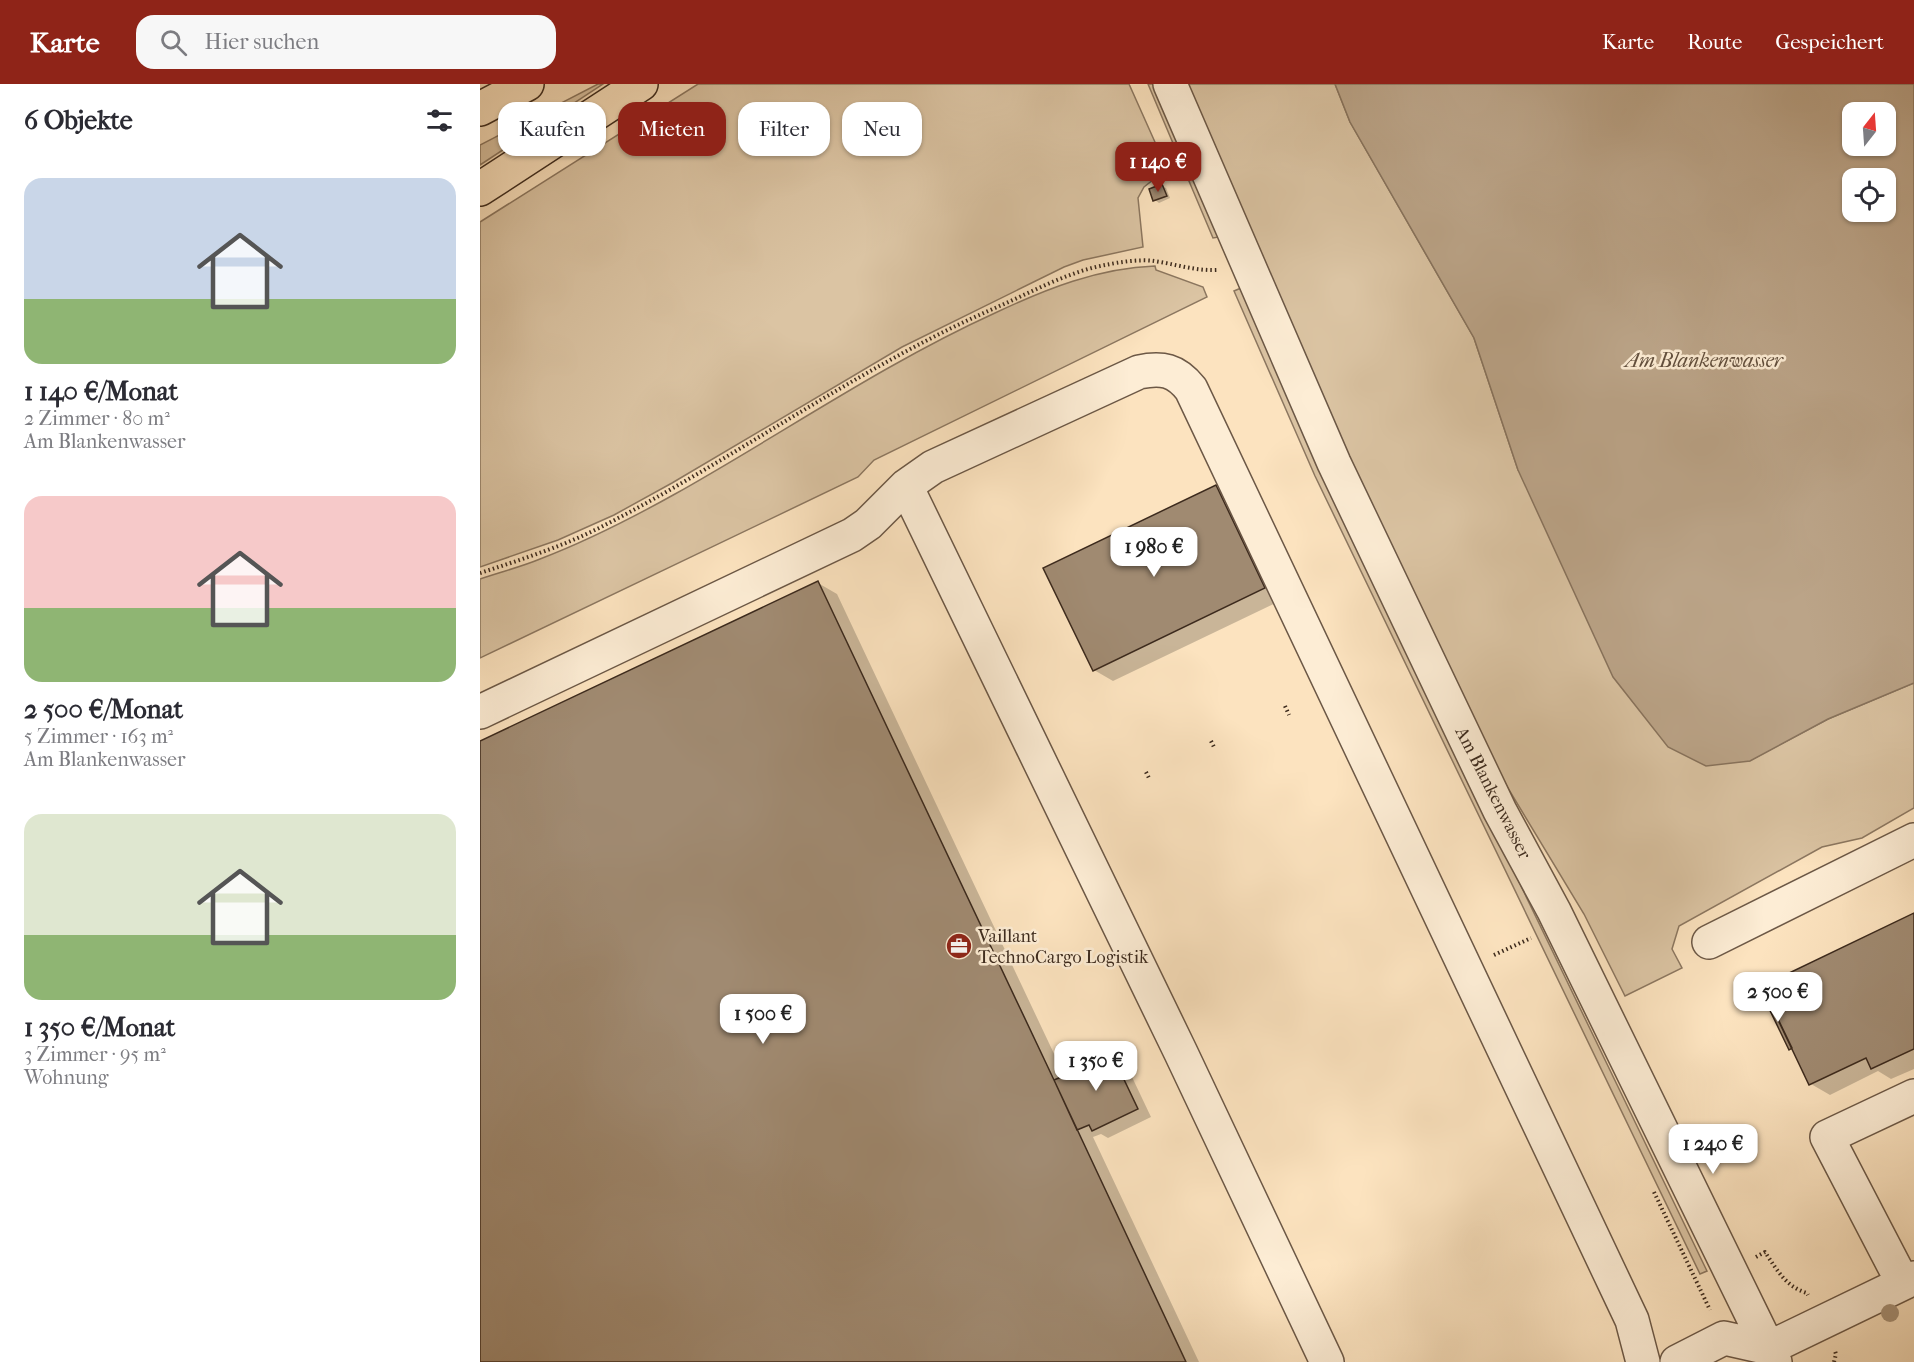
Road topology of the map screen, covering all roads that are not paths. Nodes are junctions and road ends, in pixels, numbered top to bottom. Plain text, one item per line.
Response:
1 (527, 84) edge
2 (641, 84) edge
3 (1170, 84) edge
4 (480, 108) edge
5 (480, 189) edge
6 (906, 486) junction
7 (480, 712) edge
8 (1914, 840) edge
9 (1709, 942) dead end
10 (1914, 1096) edge
11 (1909, 1280) edge
12 (1768, 1357) edge
13 (1327, 1362) edge
14 (1643, 1362) edge
15 (1677, 1362) edge

1 - 4 highway
2 - 5 highway
3 - 12 street, Am Blankenwasser
6 - 7 street
6 - 13 street
6 - 14 street
8 - 9 street
10 - 11 street
11 - 12 street
12 - 15 street

